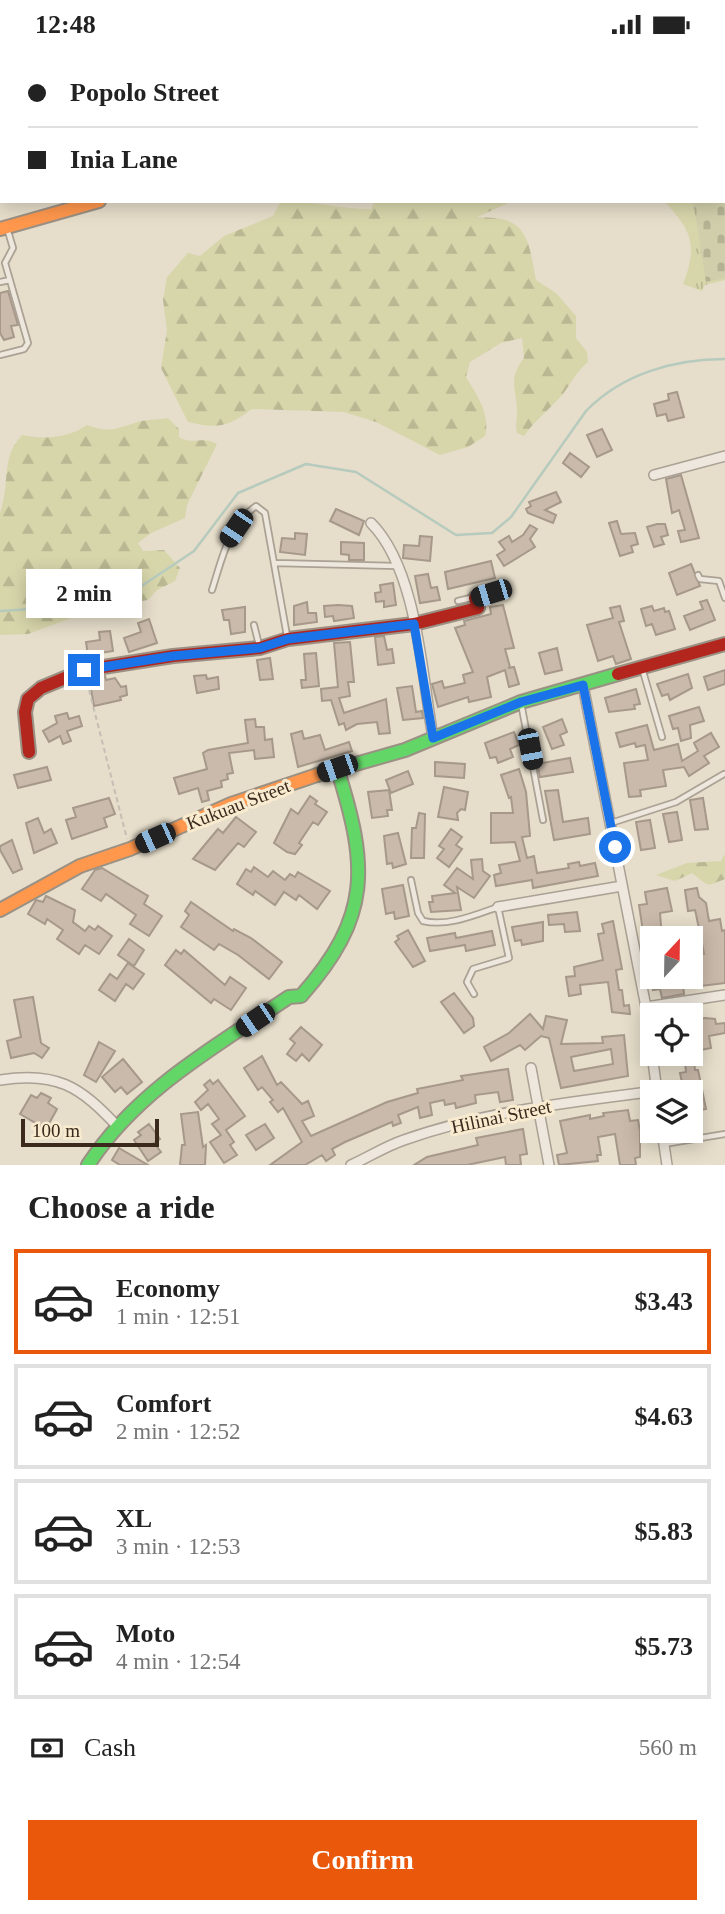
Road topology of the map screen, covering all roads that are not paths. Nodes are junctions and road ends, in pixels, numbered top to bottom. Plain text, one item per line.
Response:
1 (92, 203) edge
2 (3, 228) edge
3 (3, 264) edge
4 (10, 280) junction
5 (0, 282) edge
6 (0, 355) edge
7 (725, 456) edge
8 (654, 475) dead end
9 (371, 523) dead end
10 (274, 563) junction
11 (397, 566) junction
12 (698, 575) dead end
13 (212, 590) dead end
14 (491, 593) dead end
15 (475, 598) junction
16 (725, 598) edge
17 (458, 601) dead end
18 (414, 624) junction
19 (254, 625) dead end
20 (288, 639) junction
21 (725, 644) edge
22 (260, 648) junction
23 (642, 667) junction
24 (583, 685) junction
25 (521, 702) junction
26 (662, 737) dead end
27 (433, 738) junction
28 (29, 752) dead end
29 (337, 768) junction
30 (724, 774) edge
31 (543, 820) dead end
32 (610, 823) junction
33 (411, 880) dead end
34 (622, 886) junction
35 (498, 907) junction
36 (0, 910) edge
37 (474, 994) dead end
38 (725, 995) edge
39 (645, 1003) edge
40 (672, 1003) edge
41 (531, 1068) dead end
42 (0, 1080) edge
43 (640, 1093) edge
44 (540, 1106) junction
45 (118, 1127) junction
46 (725, 1134) edge
47 (664, 1145) joint
48 (89, 1165) edge
49 (351, 1165) edge
50 (549, 1165) edge
51 (667, 1165) edge

1 - 2 street
2 - 3 lane
3 - 4 lane
4 - 5 lane
4 - 6 lane
7 - 8 street
9 - 11 street
10 - 11 lane
10 - 13 lane
10 - 20 lane
11 - 18 street
12 - 16 lane
14 - 15 lane
15 - 17 lane
15 - 18 street
18 - 20 street
18 - 27 street
19 - 22 lane
20 - 22 street
21 - 23 street, Kukuau Street
22 - 28 street
23 - 24 street, Kukuau Street
23 - 26 lane
24 - 25 street, Kukuau Street
24 - 32 street
25 - 27 street, Kukuau Street
25 - 31 lane
27 - 29 street, Kukuau Street
29 - 36 street, Kukuau Street
29 - 45 street
30 - 32 lane
32 - 34 street
33 - 35 lane
34 - 35 street
34 - 39 street
35 - 37 lane
38 - 40 street
41 - 44 street
42 - 45 street
43 - 44 street, Hilinai Street
44 - 49 street, Hilinai Street
44 - 50 street
45 - 48 street
46 - 47 lane
47 - 51 street

